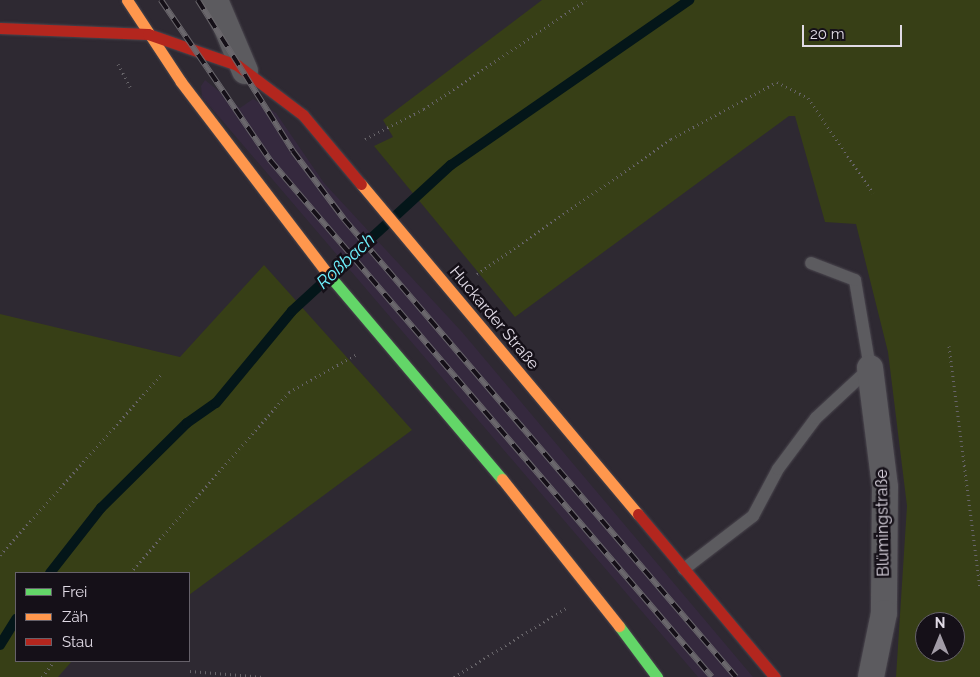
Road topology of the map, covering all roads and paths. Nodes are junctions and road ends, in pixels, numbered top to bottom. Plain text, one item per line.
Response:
1 (128, 0) edge
2 (215, 0) edge
3 (586, 0) edge
4 (0, 28) edge
5 (148, 34) junction
6 (245, 71) junction
7 (337, 152) junction
8 (873, 193) dead end
9 (810, 262) dead end
10 (454, 295) junction
11 (387, 340) junction
12 (948, 346) dead end
13 (870, 368) junction
14 (163, 373) dead end
15 (0, 555) edge
16 (684, 569) junction
17 (131, 572) edge
18 (980, 588) edge
19 (594, 590) junction
20 (53, 662) edge
21 (190, 671) dead end
22 (42, 677) edge
23 (264, 677) edge
24 (454, 677) edge
25 (657, 677) edge
26 (775, 677) edge
27 (871, 677) edge

1 - 5 main road
2 - 6 street
3 - 7 path
4 - 5 main road, Huckarder Straße
5 - 6 main road, Huckarder Straße
5 - 11 main road
6 - 7 main road, Huckarder Straße
7 - 10 main road, Huckarder Straße
8 - 10 path
9 - 13 lane
10 - 16 main road, Huckarder Straße
11 - 17 path
11 - 19 main road
12 - 18 path
13 - 16 lane
13 - 27 street, Blümingstraße
14 - 15 path
16 - 26 main road, Huckarder Straße
19 - 24 path
19 - 25 main road
20 - 22 path
21 - 23 path

